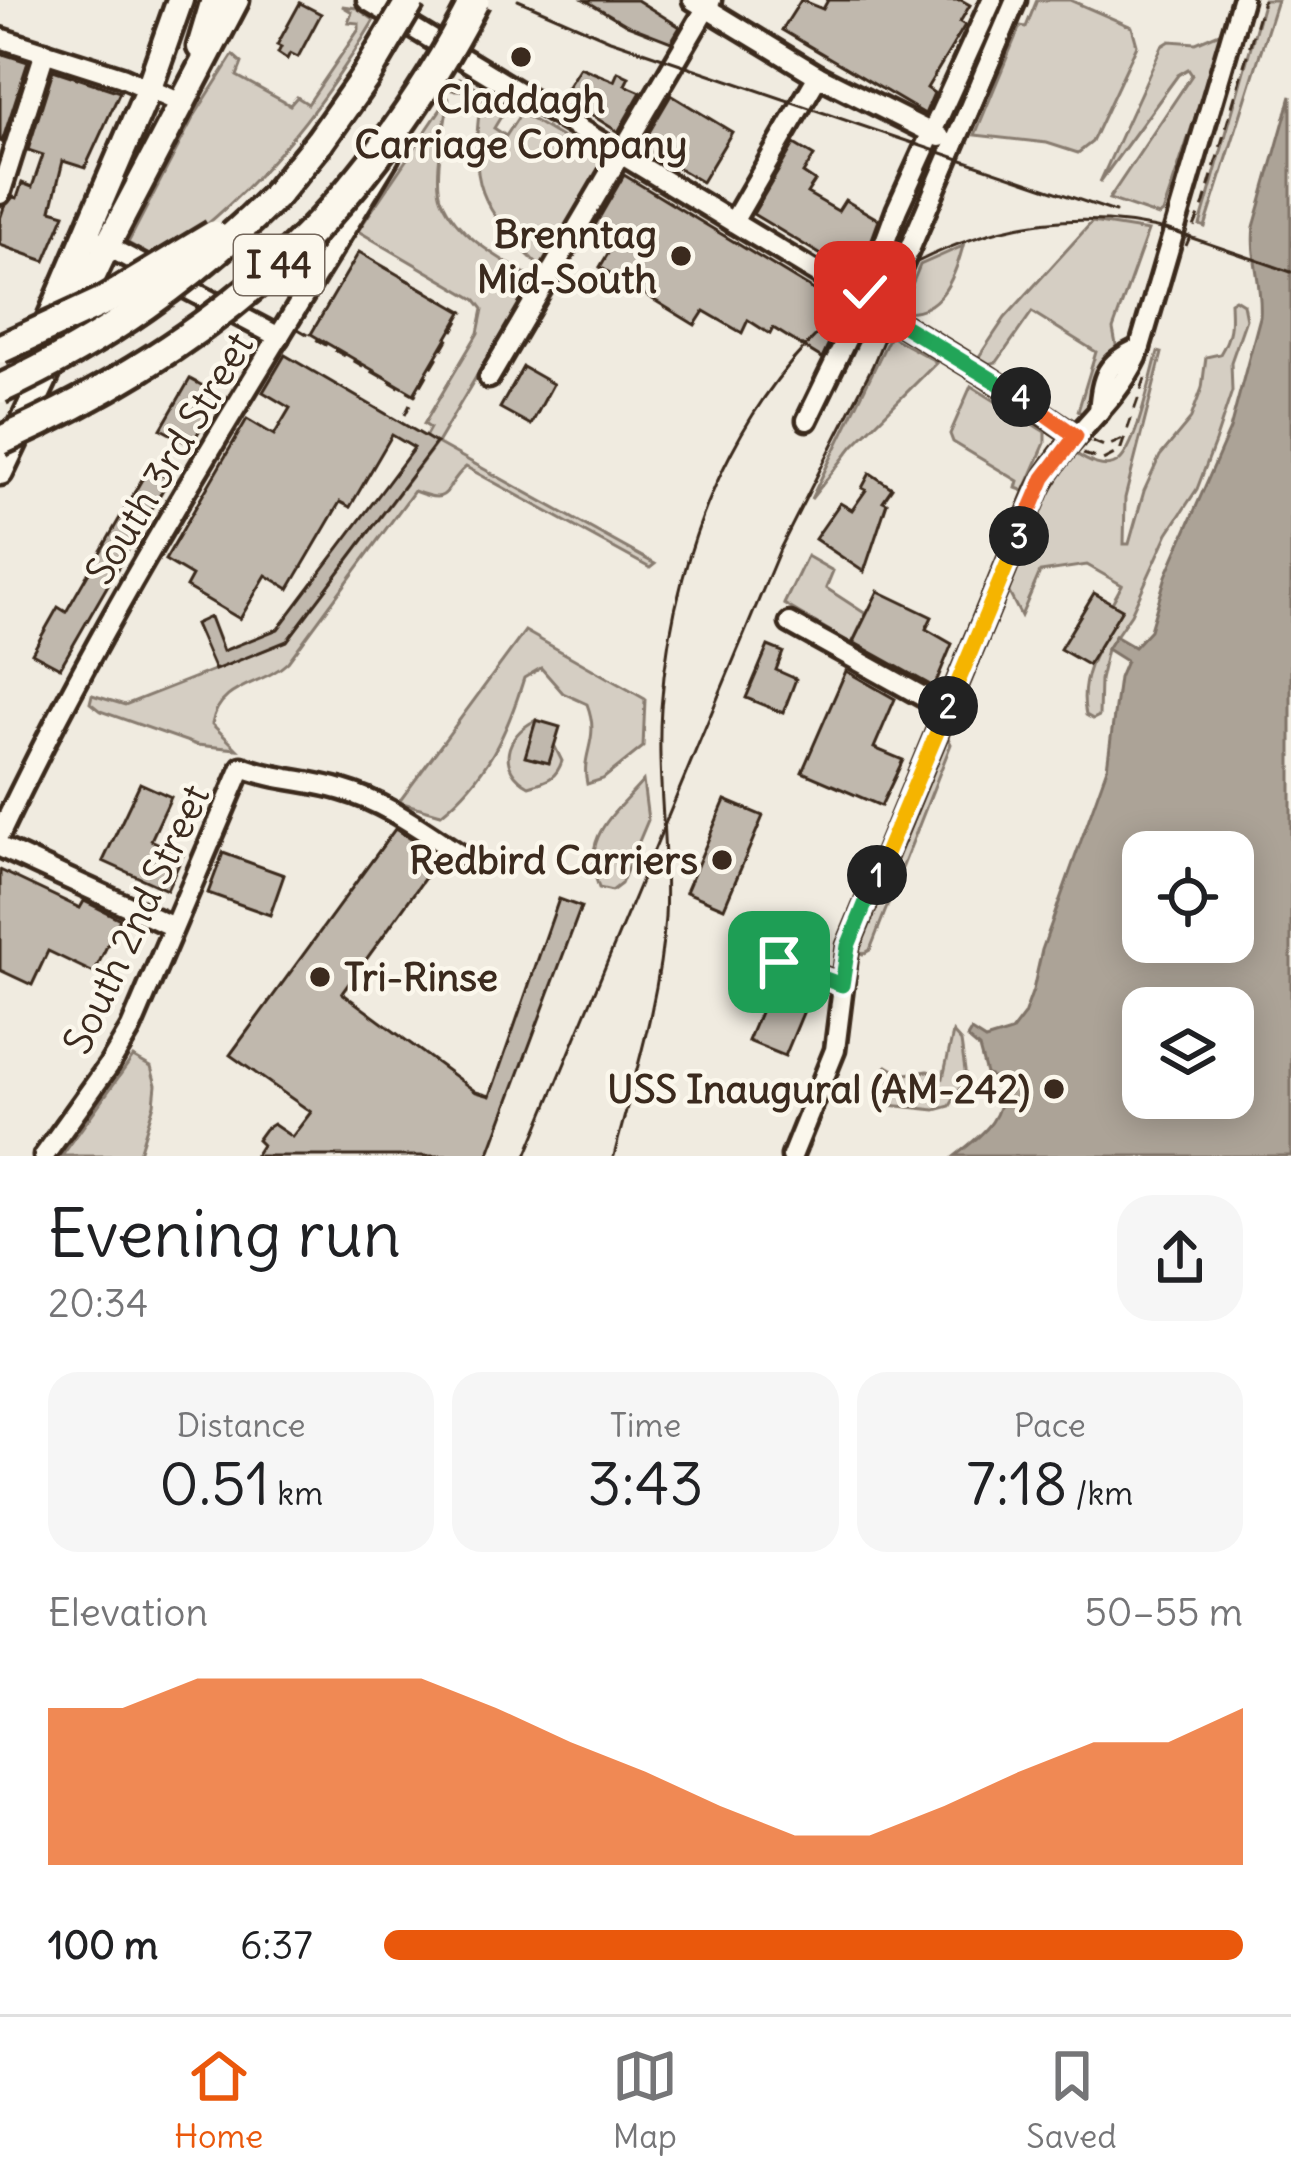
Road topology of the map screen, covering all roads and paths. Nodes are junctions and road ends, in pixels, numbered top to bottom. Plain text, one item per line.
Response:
1 (181, 0) edge
2 (214, 0) edge
3 (236, 0) edge
4 (367, 0) edge
5 (411, 0) edge
6 (478, 0) edge
7 (992, 0) edge
8 (1016, 0) edge
9 (1242, 0) edge
10 (1263, 0) edge
11 (704, 3) edge
12 (0, 38) edge
13 (45, 52) junction
14 (452, 52) junction
15 (199, 67) junction
16 (818, 76) junction
17 (149, 88) junction
18 (181, 104) junction
19 (929, 134) junction
20 (956, 142) junction
21 (621, 154) junction
22 (0, 194) edge
23 (274, 197) junction
24 (733, 222) junction
25 (84, 234) junction
26 (107, 246) junction
27 (1186, 247) dead end
28 (384, 267) dead end
29 (863, 301) junction
30 (882, 313) junction
31 (288, 333) junction
32 (0, 349) edge
33 (490, 378) dead end
34 (16, 381) edge
35 (415, 396) junction
36 (405, 415) dead end
37 (807, 420) dead end
38 (0, 438) edge
39 (1080, 441) junction
40 (0, 472) edge
41 (790, 623) dead end
42 (946, 710) junction
43 (0, 834) edge
44 (0, 847) edge
45 (465, 858) dead end
46 (173, 927) junction
47 (779, 962) dead end
48 (842, 985) junction
49 (44, 1156) edge
50 (792, 1156) edge

1 - 17 main road
2 - 15 main road
3 - 15 main road
4 - 14 street
5 - 23 highway, I 44, bridge
6 - 14 street, South 3rd Street
6 - 38 highway, I 44, bridge
7 - 19 street
8 - 20 street
9 - 39 street
10 - 27 path
11 - 16 street
11 - 21 street
12 - 13 street
13 - 17 street
13 - 22 street
14 - 21 street
14 - 31 street, South 3rd Street
15 - 18 main road
16 - 19 street
16 - 24 street
17 - 18 street
17 - 25 main road
18 - 26 main road
19 - 20 street
19 - 29 street
20 - 30 street
21 - 24 street
21 - 33 street
23 - 32 highway, bridge
23 - 34 highway, I 44, bridge
24 - 29 street
25 - 26 street
25 - 34 main road
26 - 31 street
26 - 34 main road
28 - 35 path
29 - 30 street
29 - 37 street
30 - 39 street
31 - 35 path
31 - 43 street, South 3rd Street
34 - 38 main road
34 - 40 main road
35 - 36 path
39 - 39 path
39 - 42 street
41 - 42 street
42 - 48 street
44 - 46 street
45 - 46 street, South 2nd Street
46 - 49 street, South 2nd Street
47 - 48 street
48 - 50 street

